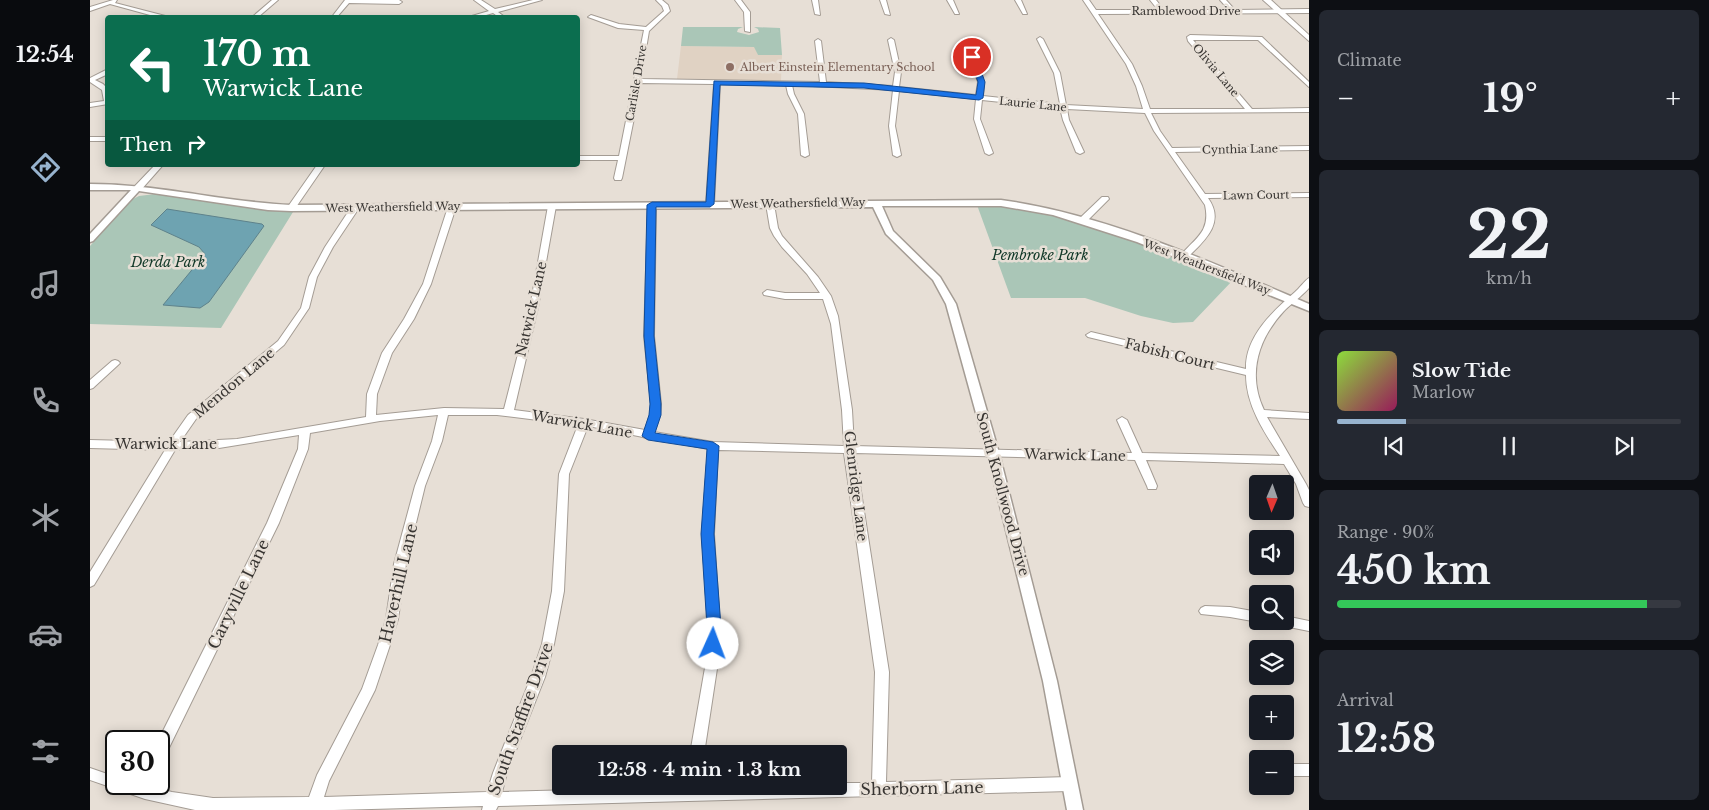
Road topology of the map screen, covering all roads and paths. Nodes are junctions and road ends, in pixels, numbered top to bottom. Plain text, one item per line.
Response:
1 (120, 0) edge
2 (266, 0) edge
3 (274, 0) edge
4 (348, 0) edge
5 (477, 0) edge
6 (539, 0) edge
7 (659, 0) edge
8 (738, 0) edge
9 (815, 0) edge
10 (883, 0) edge
11 (950, 0) edge
12 (1018, 0) edge
13 (1086, 0) edge
14 (1153, 0) edge
15 (1223, 0) edge
16 (1267, 0) edge
17 (1276, 0) edge
18 (399, 2) dead end
19 (111, 3) junction
20 (90, 8) edge
21 (1279, 10) junction
22 (1288, 10) junction
23 (493, 11) junction
24 (1162, 11) junction
25 (1233, 11) junction
26 (1309, 11) edge
27 (1025, 12) dead end
28 (1094, 12) junction
29 (957, 13) dead end
30 (818, 14) dead end
31 (888, 14) dead end
32 (159, 15) edge
33 (256, 15) edge
34 (336, 15) edge
35 (478, 15) edge
36 (499, 15) edge
37 (591, 17) dead end
38 (647, 29) junction
39 (1309, 30) edge
40 (748, 31) dead end
41 (1309, 38) edge
42 (1040, 39) dead end
43 (891, 40) dead end
44 (965, 40) dead end
45 (818, 41) dead end
46 (105, 72) edge
47 (90, 80) edge
48 (638, 81) junction
49 (717, 82) junction
50 (789, 84) junction
51 (823, 84) junction
52 (1309, 85) edge
53 (897, 88) junction
54 (105, 89) edge
55 (979, 98) junction
56 (105, 102) edge
57 (90, 105) edge
58 (1063, 107) junction
59 (1309, 110) edge
60 (1250, 111) junction
61 (1147, 112) junction
62 (90, 139) edge
63 (105, 139) edge
64 (1309, 148) edge
65 (1170, 150) junction
66 (1080, 152) dead end
67 (989, 153) dead end
68 (805, 155) dead end
69 (897, 155) dead end
70 (580, 158) edge
71 (622, 158) junction
72 (157, 167) edge
73 (319, 167) edge
74 (618, 178) dead end
75 (90, 187) edge
76 (137, 189) junction
77 (1309, 195) edge
78 (1204, 196) junction
79 (1105, 199) dead end
80 (876, 203) junction
81 (710, 204) junction
82 (770, 204) junction
83 (652, 205) junction
84 (552, 206) junction
85 (452, 207) junction
86 (291, 208) junction
87 (355, 208) junction
88 (1083, 220) junction
89 (90, 239) edge
90 (1184, 256) junction
91 (1309, 281) edge
92 (767, 293) dead end
93 (827, 296) junction
94 (1290, 300) junction
95 (1309, 308) edge
96 (1091, 335) dead end
97 (115, 363) dead end
98 (1249, 373) junction
99 (90, 386) edge
100 (444, 411) junction
101 (508, 412) junction
102 (1261, 413) junction
103 (1309, 416) edge
104 (371, 418) junction
105 (1122, 420) dead end
106 (584, 422) junction
107 (306, 431) junction
108 (648, 436) junction
109 (90, 444) edge
110 (172, 446) junction
111 (713, 446) junction
112 (849, 450) junction
113 (993, 453) junction
114 (1140, 456) junction
115 (1286, 460) junction
116 (1152, 486) dead end
117 (1309, 503) edge
118 (90, 582) edge
119 (1206, 610) dead end
120 (1249, 615) edge
121 (1294, 623) edge
122 (1309, 626) edge
123 (170, 732) edge
124 (698, 745) edge
125 (1294, 770) edge
126 (1309, 770) edge
127 (90, 774) edge
128 (105, 779) edge
129 (1069, 784) junction
130 (847, 789) edge
131 (879, 789) junction
132 (160, 795) edge
133 (624, 795) edge
134 (314, 804) junction
135 (490, 805) edge
136 (1075, 810) edge

1 - 19 street
2 - 3 street
3 - 33 street
4 - 18 street
4 - 34 street
5 - 23 street
6 - 23 street
7 - 38 street, Carlisle Drive
8 - 40 street
9 - 30 street
10 - 31 street
11 - 29 street
12 - 27 street
13 - 28 street
14 - 24 street
15 - 25 street
16 - 21 main road
17 - 22 main road
19 - 20 street
19 - 32 street
21 - 22 street, Ramblewood Drive
21 - 25 street, Ramblewood Drive
21 - 41 main road
22 - 26 street, Ramblewood Drive
22 - 39 main road
23 - 35 street
23 - 36 street
24 - 25 street, Ramblewood Drive
24 - 28 street, Ramblewood Drive
28 - 61 street
37 - 38 street
38 - 48 street, Carlisle Drive
42 - 58 street
43 - 53 street
44 - 55 street
45 - 51 street
46 - 47 street
47 - 54 street
48 - 49 street, Laurie Lane
48 - 71 street, Carlisle Drive
49 - 50 street, Laurie Lane
49 - 81 street
50 - 51 street, Laurie Lane
50 - 68 street
51 - 53 street, Laurie Lane
52 - 60 street, Olivia Lane
53 - 55 street, Laurie Lane
53 - 69 street
55 - 58 street, Laurie Lane
55 - 67 street
56 - 57 street
58 - 61 street, Laurie Lane
58 - 66 street
59 - 60 street, Laurie Lane
60 - 61 street, Laurie Lane
61 - 65 street
62 - 63 street
64 - 65 street, Cynthia Lane
65 - 78 street
70 - 71 street
71 - 74 street, Carlisle Drive
72 - 76 street
73 - 86 street
75 - 76 street, West Weathersfield Way
76 - 86 street, West Weathersfield Way
76 - 89 street
77 - 78 street, Lawn Court
78 - 90 street
79 - 88 street
80 - 82 street, West Weathersfield Way
80 - 88 street, West Weathersfield Way
80 - 113 street, South Knollwood Drive
81 - 82 street, West Weathersfield Way
81 - 83 street, West Weathersfield Way
82 - 93 street, Glenridge Lane
83 - 84 street, West Weathersfield Way
83 - 108 street
84 - 85 street, West Weathersfield Way
84 - 101 street, Natwick Lane
85 - 87 street, West Weathersfield Way
85 - 104 street
86 - 87 street, West Weathersfield Way
87 - 110 street, Mendon Lane
88 - 90 street, West Weathersfield Way
90 - 94 street, West Weathersfield Way
91 - 94 street
92 - 93 street
93 - 112 street, Glenridge Lane
94 - 95 street, West Weathersfield Way
94 - 98 street
96 - 98 street, Fabish Court
97 - 99 street
98 - 102 street
100 - 101 street, Warwick Lane
100 - 104 street, Warwick Lane
100 - 134 street, Haverhill Lane
101 - 106 street, Warwick Lane
102 - 103 street
102 - 115 street
104 - 107 street, Warwick Lane
105 - 114 street
106 - 108 street, Warwick Lane
106 - 135 street, South Staffire Drive
107 - 110 street, Warwick Lane
107 - 123 street, Caryville Lane
108 - 111 street, Warwick Lane
109 - 110 street, Warwick Lane
110 - 118 street, Mendon Lane
111 - 112 street, Warwick Lane
111 - 124 street
112 - 113 street, Warwick Lane
112 - 131 street, Glenridge Lane
113 - 114 street, Warwick Lane
113 - 129 street, South Knollwood Drive
114 - 115 street, Warwick Lane
114 - 116 street
115 - 117 street
119 - 120 street
121 - 122 street
125 - 126 street
127 - 128 street, Sherborn Lane
129 - 131 street, Sherborn Lane
129 - 136 street, South Knollwood Drive
130 - 131 street, Sherborn Lane
132 - 134 street, Sherborn Lane
133 - 135 street, Sherborn Lane
134 - 135 street, Sherborn Lane

